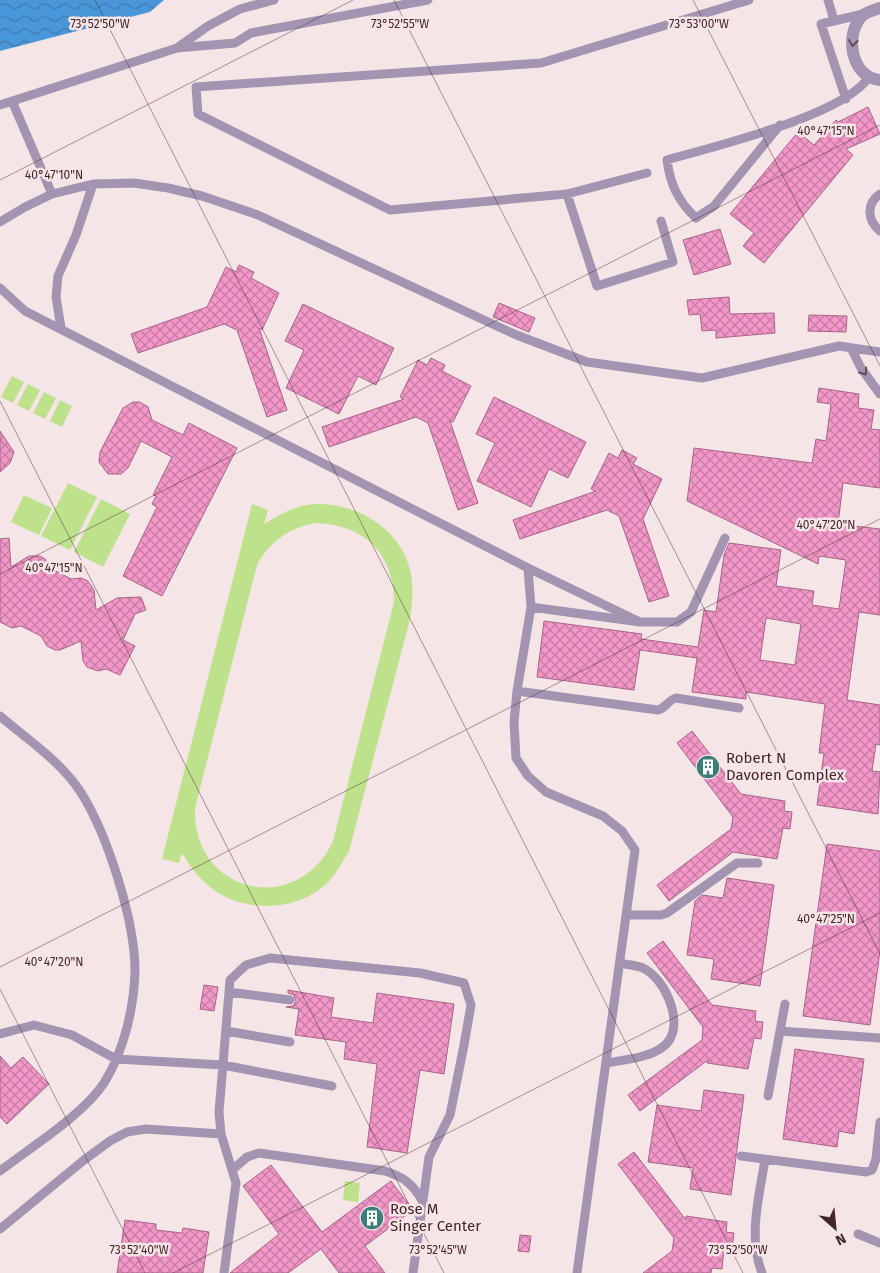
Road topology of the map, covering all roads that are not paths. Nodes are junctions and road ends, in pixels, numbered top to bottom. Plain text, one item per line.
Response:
1 (274, 0) edge
2 (428, 0) edge
3 (749, 0) edge
4 (828, 0) edge
5 (880, 8) edge
6 (863, 14) junction
7 (834, 20) junction
8 (177, 48) junction
9 (875, 79) edge
10 (846, 99) junction
11 (12, 101) junction
12 (0, 104) edge
13 (780, 125) junction
14 (647, 173) dead end
15 (93, 184) junction
16 (52, 194) junction
17 (567, 194) junction
18 (880, 194) edge
19 (661, 221) dead end
20 (0, 222) edge
21 (880, 231) edge
22 (0, 288) edge
23 (61, 328) junction
24 (851, 348) junction
25 (880, 352) edge
26 (879, 390) edge
27 (725, 538) dead end
28 (528, 568) junction
29 (531, 607) junction
30 (640, 622) junction
31 (517, 691) junction
32 (740, 708) dead end
33 (0, 716) edge
34 (758, 863) dead end
35 (626, 915) junction
36 (620, 963) junction
37 (229, 992) junction
38 (290, 1000) dead end
39 (785, 1004) dead end
40 (226, 1031) junction
41 (780, 1031) junction
42 (0, 1034) edge
43 (880, 1038) edge
44 (290, 1042) dead end
45 (116, 1059) junction
46 (606, 1063) junction
47 (223, 1065) junction
48 (332, 1086) dead end
49 (768, 1096) dead end
50 (880, 1122) edge
51 (221, 1134) junction
52 (741, 1156) dead end
53 (765, 1160) junction
54 (232, 1170) junction
55 (0, 1171) edge
56 (423, 1202) junction
57 (0, 1229) edge
58 (858, 1234) dead end
59 (880, 1243) edge
60 (224, 1273) edge
61 (413, 1273) edge
62 (577, 1273) edge
63 (762, 1273) edge

1 - 8 lane
2 - 8 lane
3 - 17 lane
4 - 7 lane
5 - 6 street
6 - 7 lane
6 -> 9 street
7 - 10 lane
8 - 11 lane
9 - 10 lane
10 - 13 lane
11 - 12 lane
11 - 16 lane
13 - 13 lane
14 - 17 lane
15 - 16 lane
15 - 23 lane
15 - 24 lane
16 - 20 lane
17 - 19 lane
18 - 21 lane
22 - 23 lane
23 - 28 lane
24 - 25 lane
24 -> 26 lane
27 - 30 lane
28 - 29 lane
28 - 30 lane
29 - 30 lane
29 - 31 lane
31 - 32 lane
31 - 35 lane
33 - 45 lane
34 - 35 lane
35 - 36 lane
36 - 46 lane
36 - 46 lane
37 - 38 lane
37 - 40 lane
37 - 56 lane
39 - 41 lane
40 - 44 lane
40 - 47 lane
41 - 43 lane
41 - 49 lane
42 - 45 lane
45 - 47 lane
45 - 55 lane
46 - 62 lane
47 - 48 lane
47 - 51 lane
50 - 53 lane
51 - 54 lane
51 - 57 lane
52 - 53 lane
53 - 63 lane
54 - 56 lane
54 - 60 lane
56 - 61 lane
58 - 59 lane

